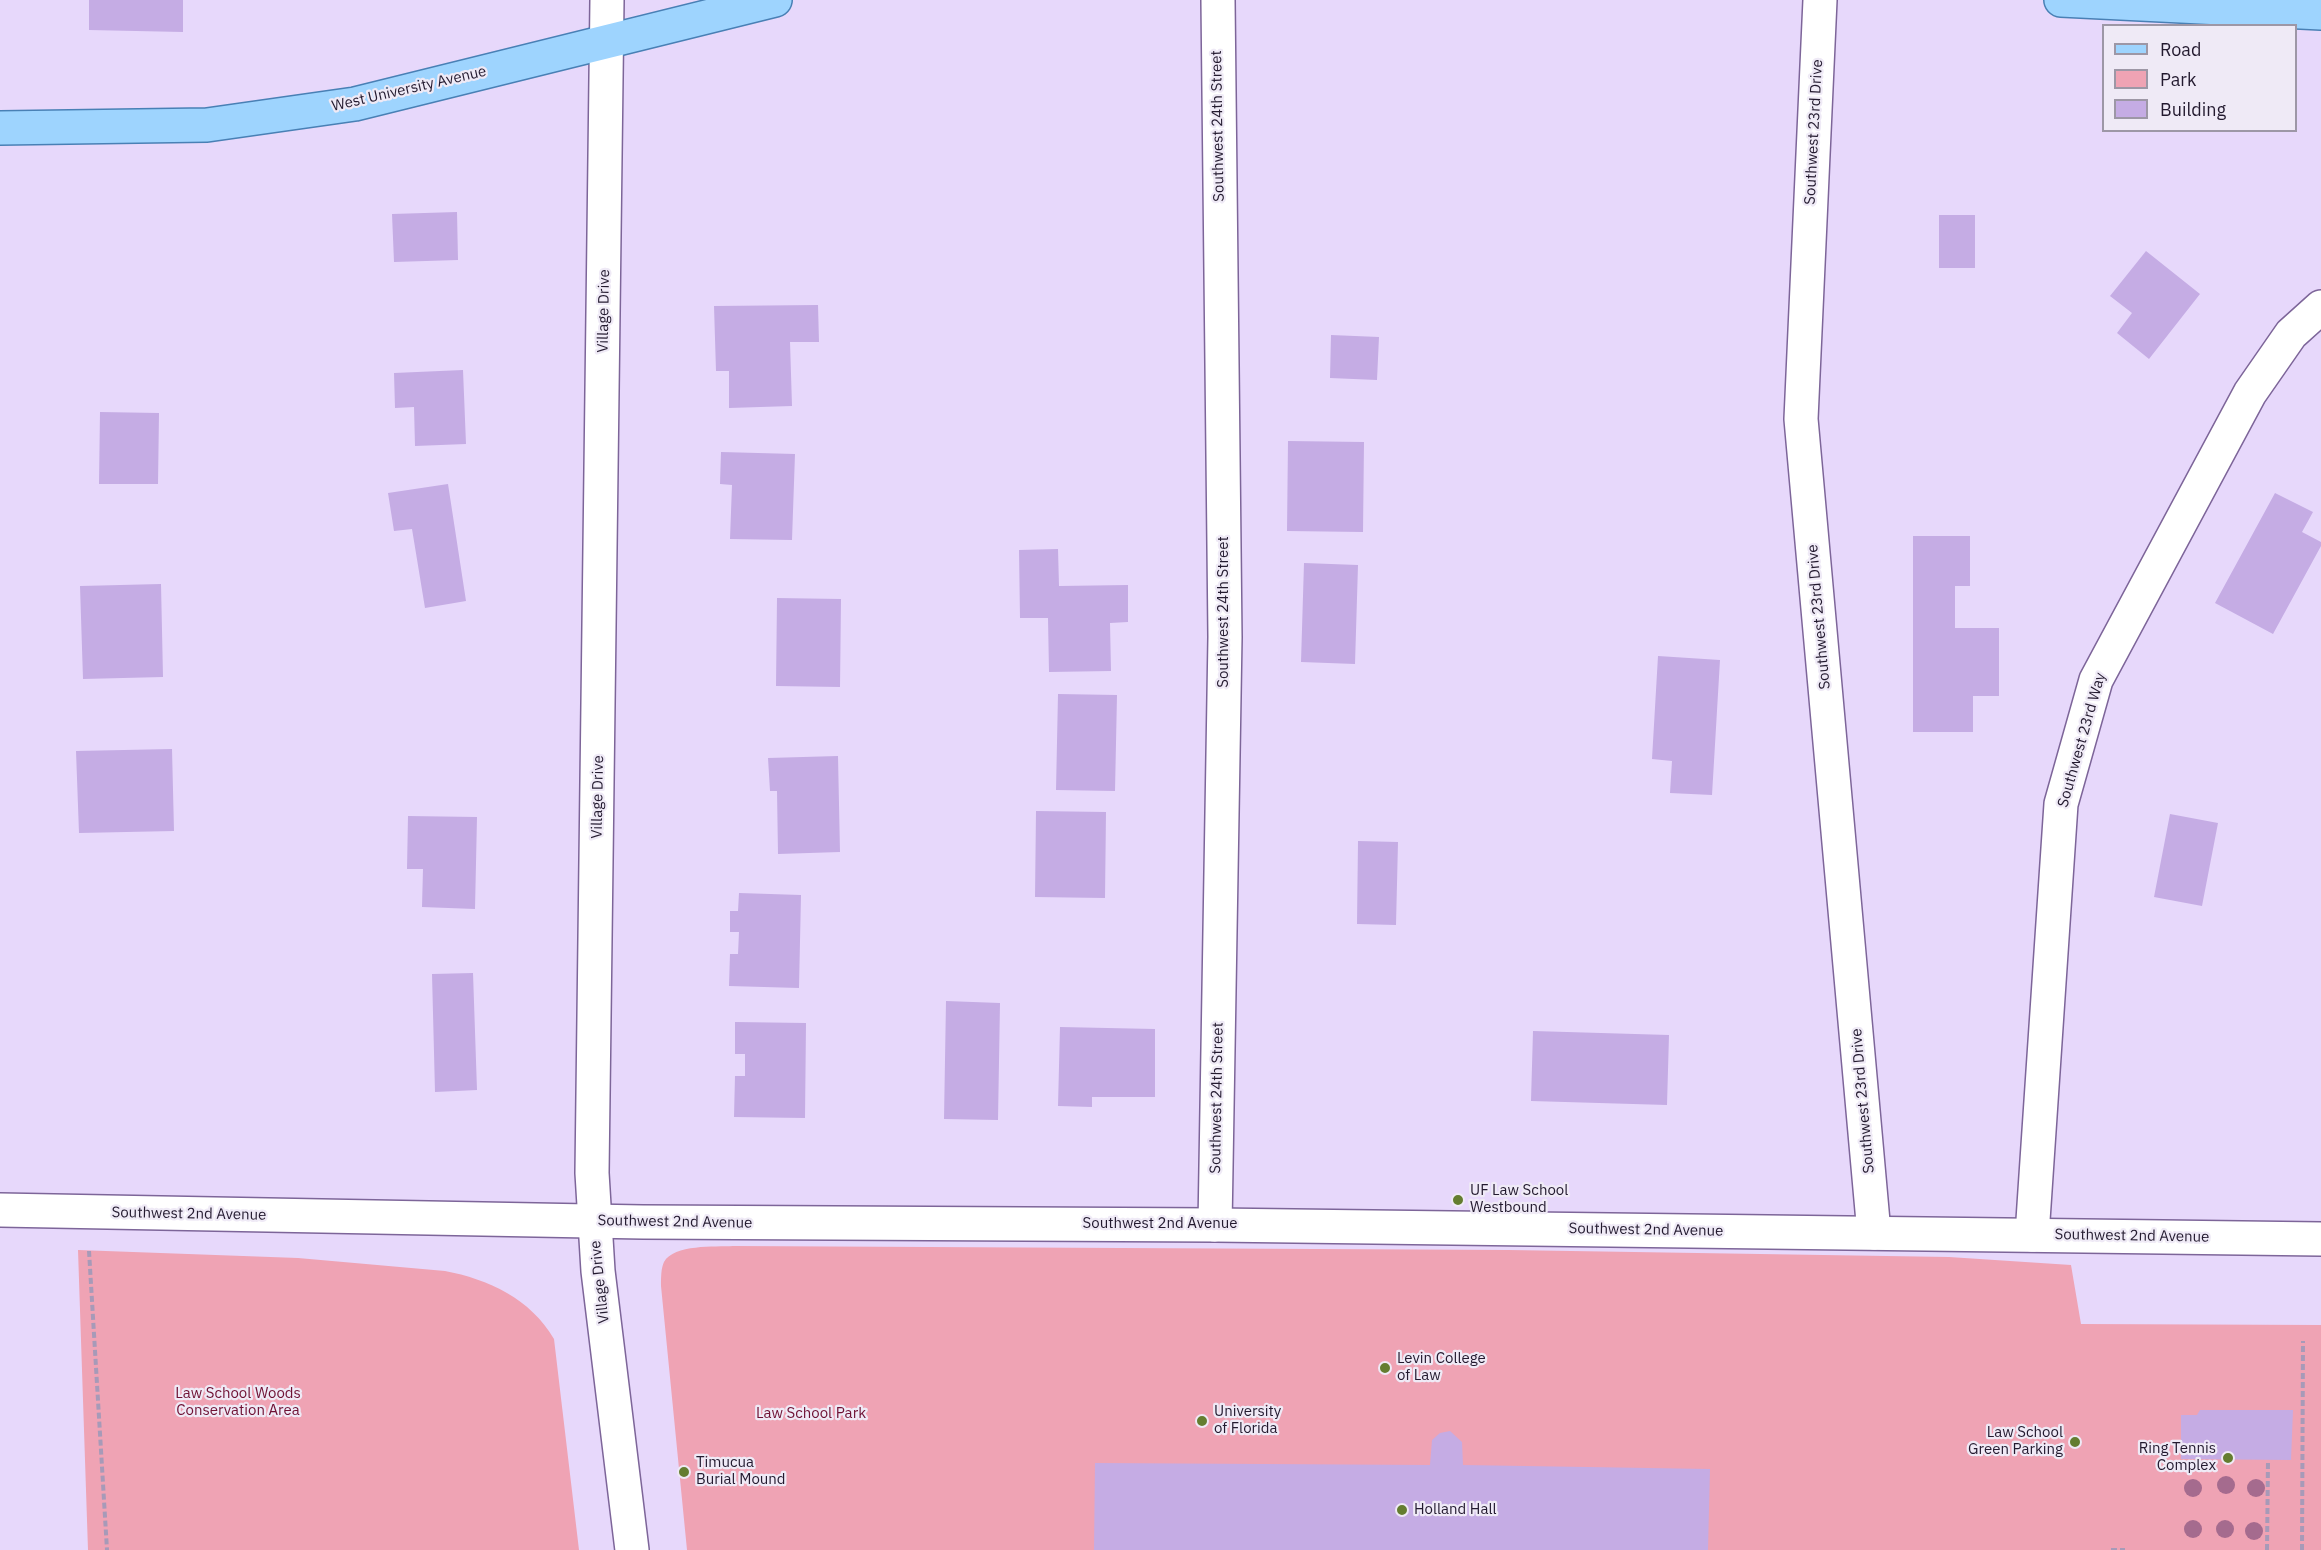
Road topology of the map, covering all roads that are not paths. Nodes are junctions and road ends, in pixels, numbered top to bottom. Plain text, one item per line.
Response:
1 (607, 0) edge
2 (775, 0) edge
3 (1218, 0) edge
4 (1820, 0) edge
5 (2061, 0) edge
6 (2321, 13) edge
7 (608, 42) junction
8 (0, 128) edge
9 (2321, 307) edge
10 (0, 1210) edge
11 (594, 1220) junction
12 (1215, 1224) junction
13 (1874, 1233) junction
14 (2032, 1235) junction
15 (2321, 1239) edge
16 (632, 1550) edge

1 - 7 street, Village Drive
2 - 7 main road, West University Avenue
3 - 12 street, Southwest 24th Street
4 - 13 street, Southwest 23rd Drive
5 - 6 main road
7 - 8 main road, West University Avenue
7 - 11 street, Village Drive
9 - 14 street, Southwest 23rd Way
10 - 11 street, Southwest 2nd Avenue
11 - 12 street, Southwest 2nd Avenue
11 - 16 street, Village Drive
12 - 13 street, Southwest 2nd Avenue
13 - 14 street, Southwest 2nd Avenue
14 - 15 street, Southwest 2nd Avenue

